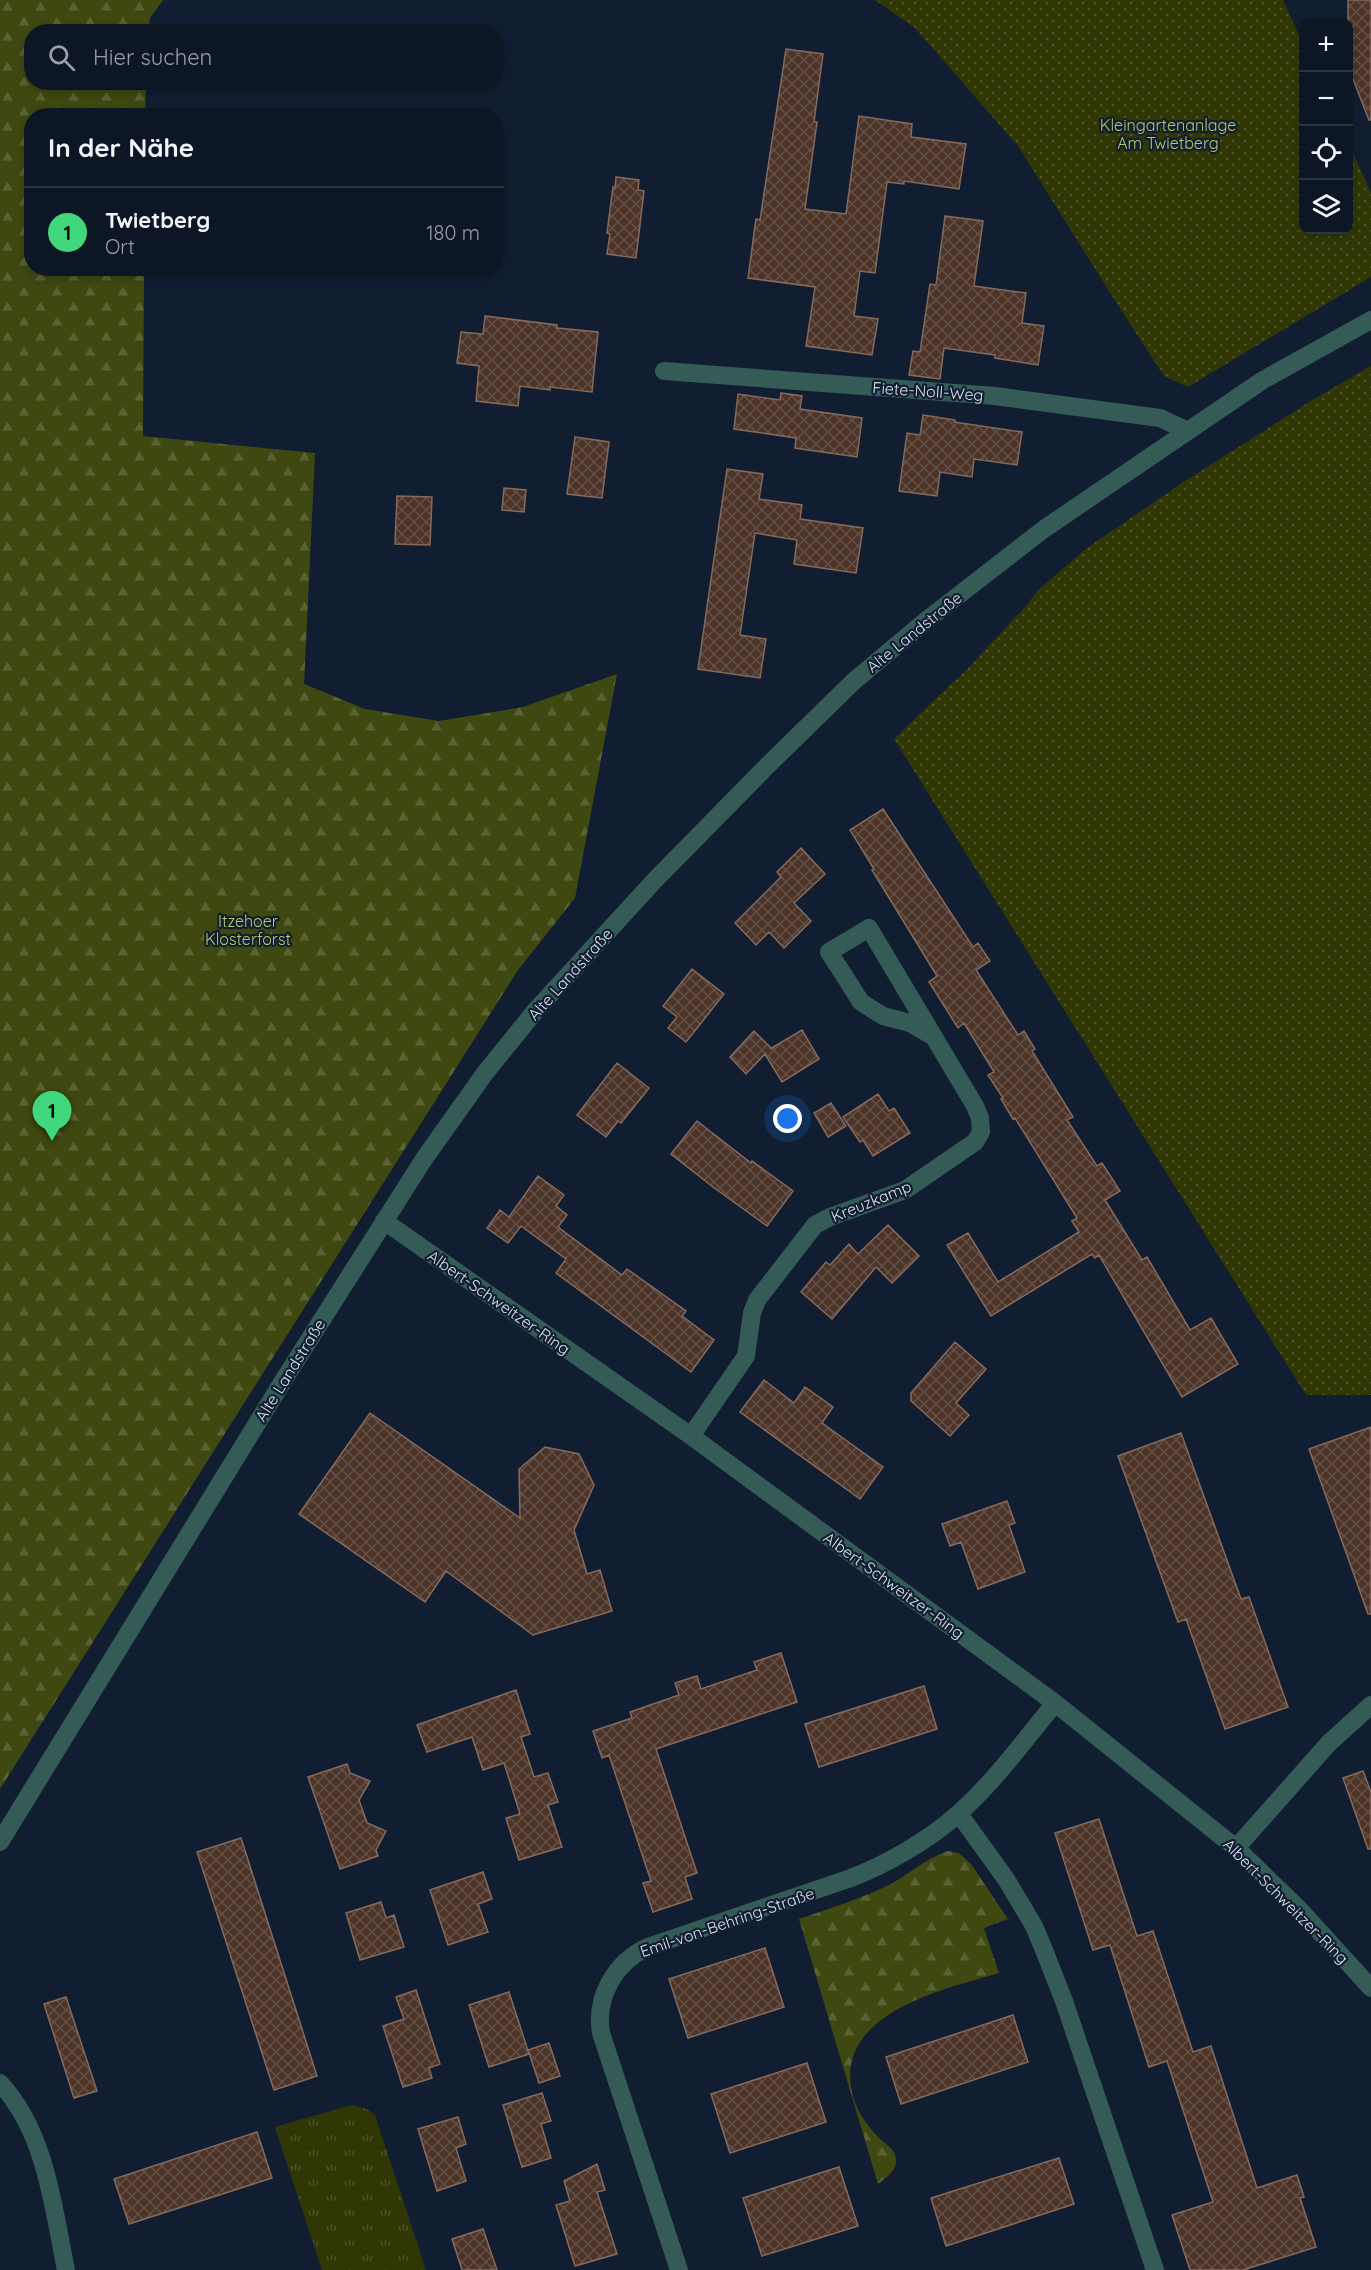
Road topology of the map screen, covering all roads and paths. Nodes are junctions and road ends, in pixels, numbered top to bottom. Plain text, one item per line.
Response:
1 (1371, 320) edge
2 (664, 371) dead end
3 (1188, 431) junction
4 (934, 1036) junction
5 (384, 1221) junction
6 (691, 1436) junction
7 (1055, 1703) junction
8 (1371, 1706) edge
9 (959, 1814) junction
10 (0, 1842) edge
11 (1236, 1848) junction
12 (1371, 1988) edge
13 (0, 2083) edge
14 (66, 2270) edge
15 (679, 2270) edge
16 (1155, 2270) edge

1 - 3 street, Alte Landstraße
2 - 3 street, Fiete-Noll-Weg
3 - 5 street, Alte Landstraße
4 - 4 street, Kreuzkamp
4 - 6 street, Kreuzkamp
5 - 6 street, Albert-Schweitzer-Ring
5 - 10 street, Alte Landstraße
6 - 7 street, Albert-Schweitzer-Ring
7 - 9 street, Emil-von-Behring-Straße
7 - 11 street, Albert-Schweitzer-Ring
8 - 11 street
9 - 15 street, Emil-von-Behring-Straße
9 - 16 street
11 - 12 street, Albert-Schweitzer-Ring
13 - 14 street

